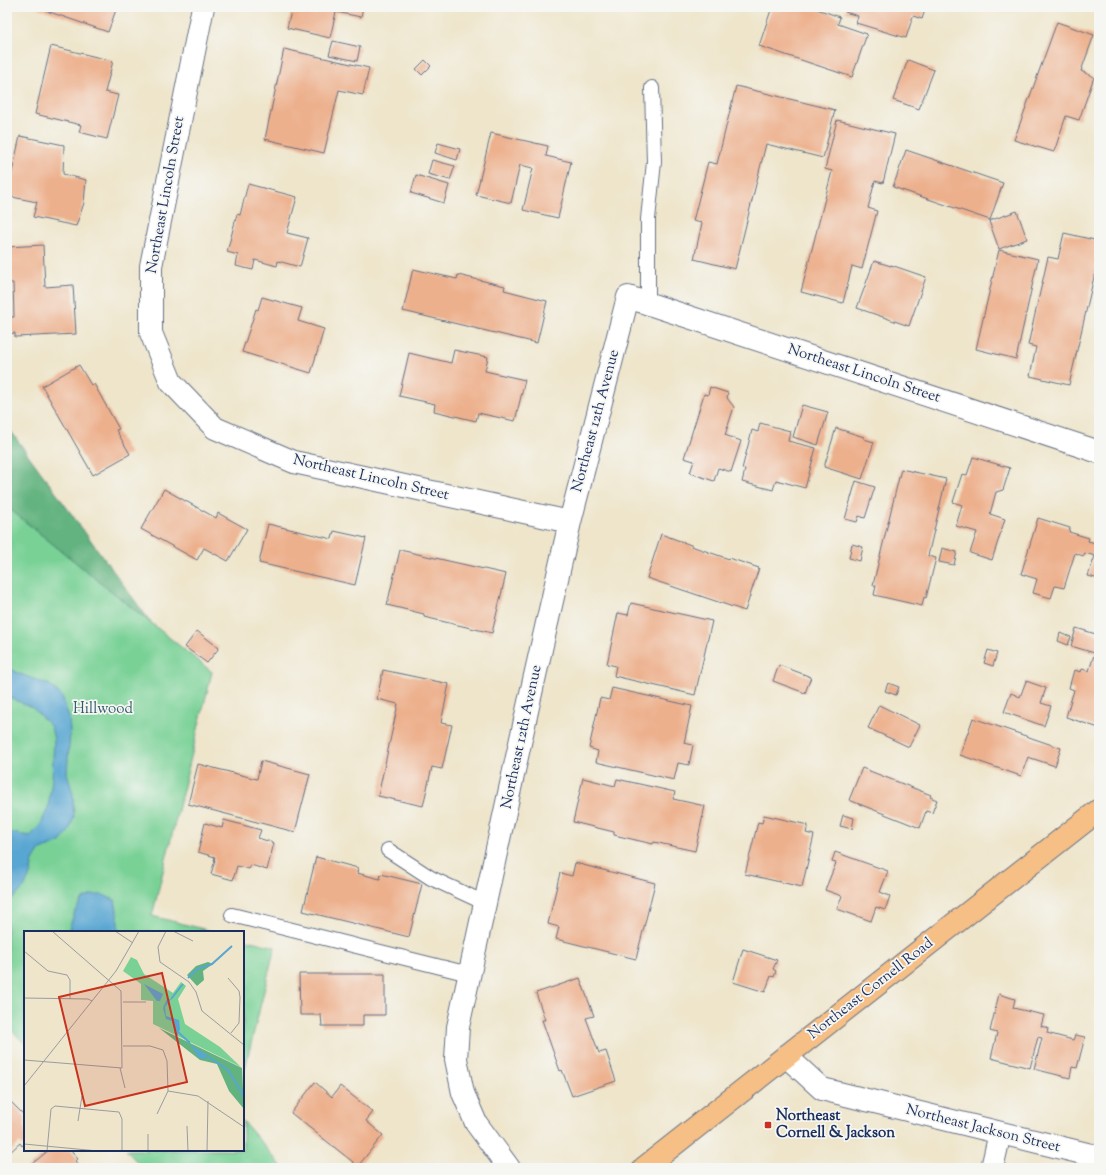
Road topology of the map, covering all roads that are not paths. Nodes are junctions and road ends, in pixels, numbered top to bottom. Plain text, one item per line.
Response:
1 (203, 7) edge
2 (652, 88) dead end
3 (638, 300) junction
4 (1099, 452) edge
5 (570, 522) junction
6 (1099, 810) edge
7 (388, 850) dead end
8 (485, 903) junction
9 (232, 915) dead end
10 (469, 974) junction
11 (786, 1056) junction
12 (1000, 1133) junction
13 (1099, 1157) edge
14 (509, 1168) edge
15 (644, 1168) edge
16 (992, 1168) edge

1 - 5 street, Northeast Lincoln Street
2 - 3 lane
3 - 4 street, Northeast Lincoln Street
3 - 5 street, Northeast 12th Avenue
5 - 8 street, Northeast 12th Avenue
6 - 11 highway, Northeast Cornell Road
7 - 8 lane
8 - 10 street, Northeast 12th Avenue
9 - 10 lane
10 - 14 street, Northeast 12th Avenue
11 - 12 street, Northeast Jackson Street
11 - 15 highway, Northeast Cornell Road
12 - 13 street, Northeast Jackson Street
12 - 16 street

